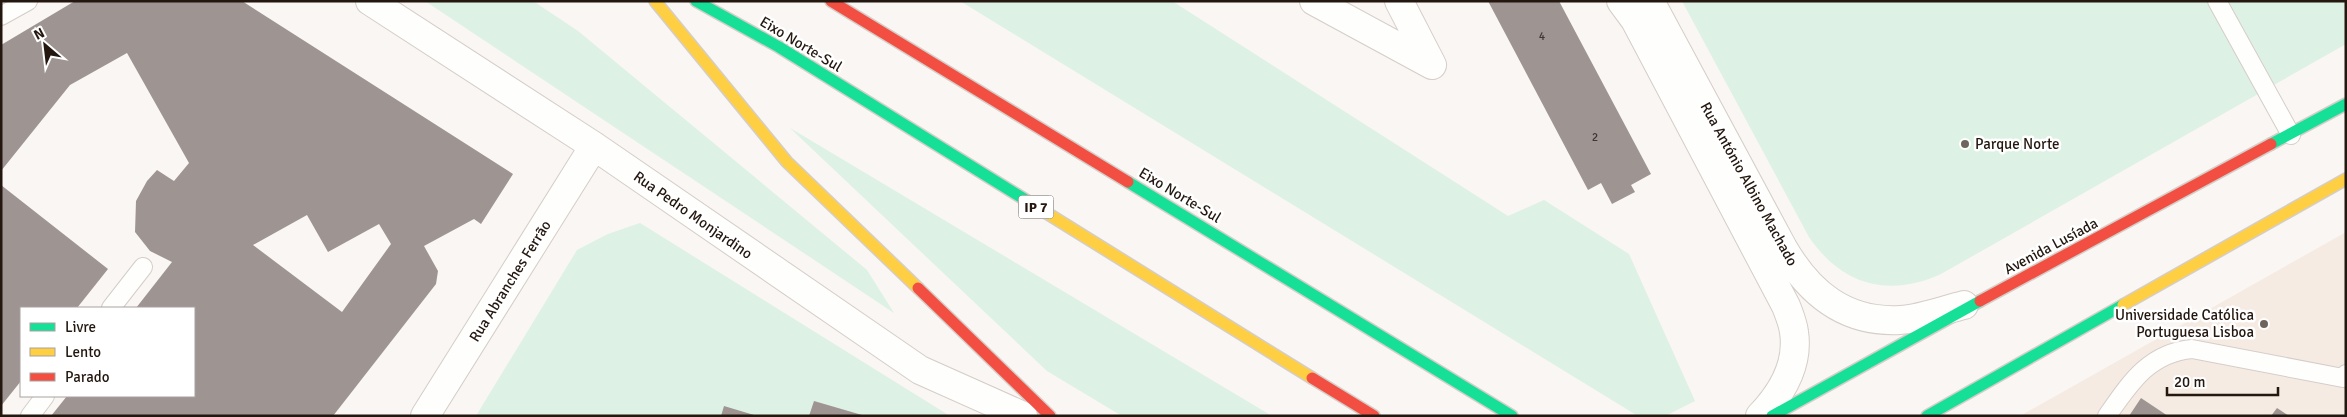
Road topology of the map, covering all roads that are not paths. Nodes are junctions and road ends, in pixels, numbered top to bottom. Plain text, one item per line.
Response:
1 (28, 1) edge
2 (370, 1) edge
3 (655, 1) edge
4 (696, 1) edge
5 (831, 1) edge
6 (840, 1) edge
7 (1314, 1) edge
8 (1399, 1) edge
9 (1620, 1) edge
10 (1650, 1) edge
11 (2217, 1) edge
12 (852, 14) junction
13 (1, 16) edge
14 (2346, 104) edge
15 (2291, 135) junction
16 (594, 146) junction
17 (2346, 179) edge
18 (143, 267) dead end
19 (1977, 302) junction
20 (112, 307) edge
21 (2346, 374) edge
22 (44, 397) edge
23 (1935, 414) edge
24 (30, 416) edge
25 (425, 416) edge
26 (1023, 416) edge
27 (1050, 416) edge
28 (1374, 416) edge
29 (1512, 416) edge
30 (1760, 416) edge
31 (1772, 416) edge
32 (2106, 416) edge

1 - 13 lane
2 - 16 street, Rua Pedro Monjardino
3 - 27 main road
4 - 28 main road, Eixo Norte-Sul / IP 7
5 - 12 main road, Eixo Norte-Sul
6 - 12 main road
7 - 8 street
9 - 30 street, Rua António Albino Machado
10 - 19 street, Rua António Albino Machado
11 - 15 lane
12 - 29 main road, Eixo Norte-Sul
14 - 15 main road, Avenida Lusíada
15 - 19 main road, Avenida Lusíada
16 - 25 street, Rua Abranches Ferrão
16 - 26 street, Rua Pedro Monjardino
17 - 23 main road
18 - 20 lane
19 - 31 main road, Avenida Lusíada
21 - 32 lane
22 - 24 lane

